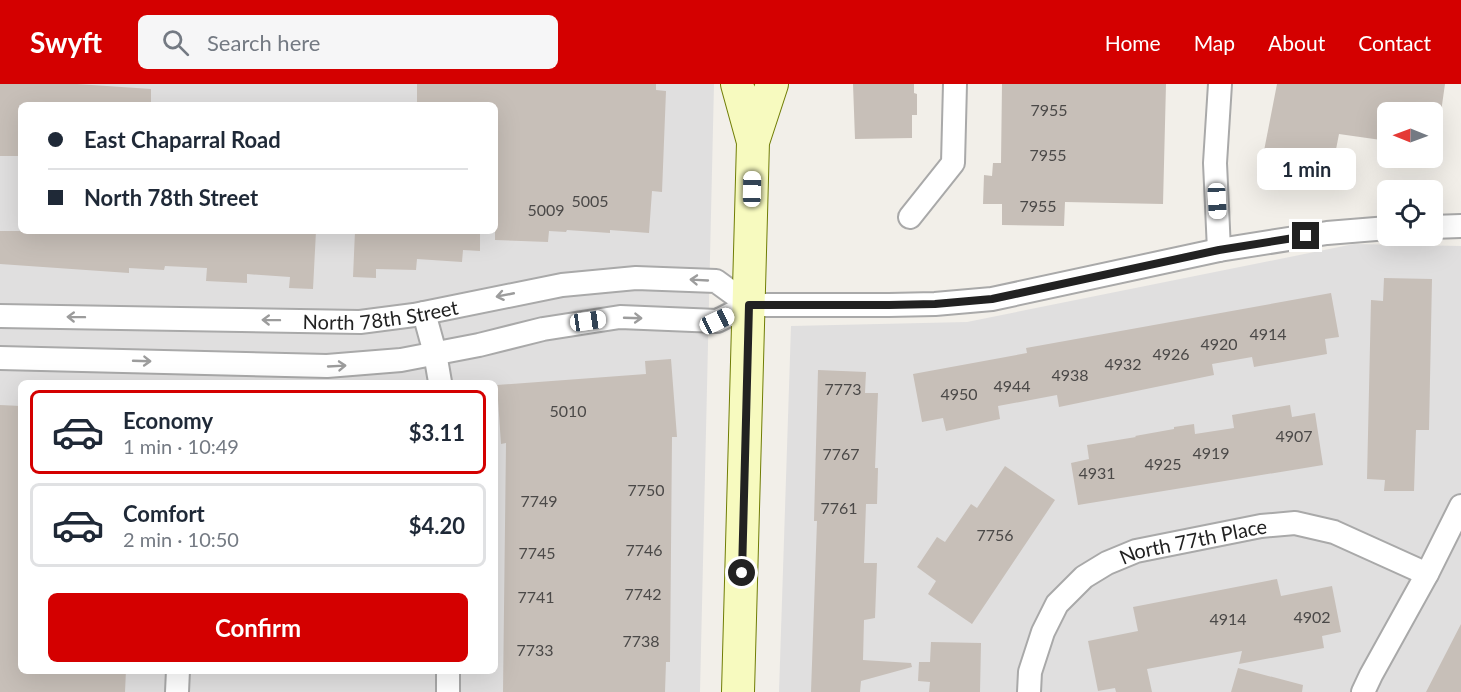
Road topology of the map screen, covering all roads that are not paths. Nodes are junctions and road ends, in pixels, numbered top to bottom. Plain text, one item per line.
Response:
1 (737, 84) edge
2 (772, 84) edge
3 (955, 84) edge
4 (1220, 84) edge
5 (753, 142) junction
6 (910, 217) dead end
7 (1443, 226) edge
8 (1461, 226) edge
9 (1377, 229) edge
10 (1219, 250) junction
11 (749, 305) junction
12 (424, 313) junction
13 (0, 316) edge
14 (435, 353) junction
15 (0, 358) edge
16 (441, 380) edge
17 (1461, 506) edge
18 (1427, 574) junction
19 (178, 674) edge
20 (448, 674) edge
21 (177, 692) edge
22 (448, 692) edge
23 (738, 692) edge
24 (1029, 692) edge
25 (1363, 692) edge

1 - 5 main road
2 - 5 main road
3 - 6 street
4 - 10 street
5 - 11 main road
7 - 8 street
9 - 10 street
10 - 11 street
11 -> 12 street, North 78th Street
14 -> 11 street
11 - 23 main road
12 -> 13 street, North 78th Street
12 - 14 street
15 -> 14 street
14 - 16 street
17 - 18 street
18 - 24 street, North 77th Place
18 - 25 street
19 - 21 street
20 - 22 street

